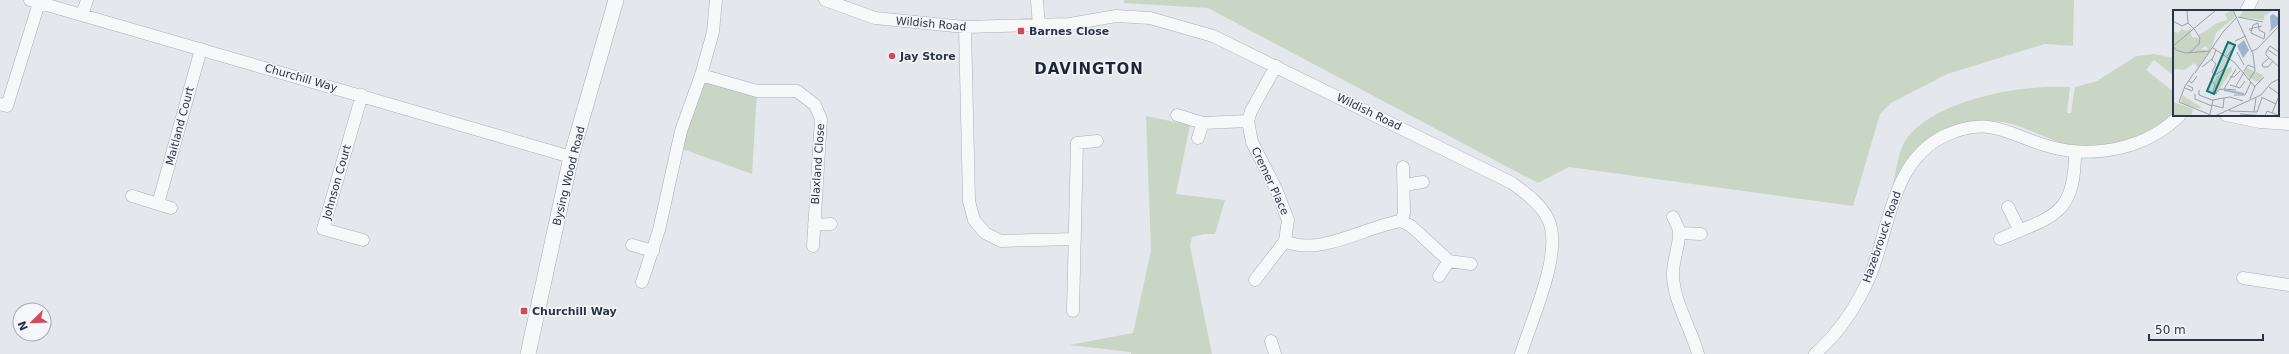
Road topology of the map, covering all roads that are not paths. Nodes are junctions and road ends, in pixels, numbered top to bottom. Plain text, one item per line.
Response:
1 (87, 0) edge
2 (616, 0) edge
3 (716, 0) edge
4 (826, 0) edge
5 (1037, 0) edge
6 (2252, 0) edge
7 (34, 1) edge
8 (2247, 10) edge
9 (82, 15) junction
10 (1039, 26) junction
11 (965, 27) junction
12 (201, 49) junction
13 (1276, 66) junction
14 (702, 75) junction
15 (362, 95) junction
16 (0, 104) edge
17 (1177, 115) dead end
18 (2179, 116) edge
19 (2231, 116) edge
20 (1248, 120) junction
21 (1203, 123) junction
22 (2289, 124) edge
23 (1198, 138) dead end
24 (1097, 141) dead end
25 (2075, 152) junction
26 (571, 157) junction
27 (1403, 168) dead end
28 (1424, 182) dead end
29 (1404, 185) junction
30 (132, 196) dead end
31 (158, 204) junction
32 (2008, 207) dead end
33 (172, 208) dead end
34 (1673, 216) dead end
35 (1401, 221) junction
36 (830, 224) dead end
37 (814, 225) junction
38 (2020, 231) junction
39 (1680, 233) junction
40 (1701, 234) dead end
41 (1074, 239) junction
42 (2000, 239) dead end
43 (363, 240) dead end
44 (1285, 241) junction
45 (632, 245) dead end
46 (812, 246) dead end
47 (653, 251) junction
48 (1449, 261) junction
49 (1471, 264) dead end
50 (1439, 276) dead end
51 (2243, 278) dead end
52 (1255, 280) dead end
53 (642, 282) dead end
54 (2289, 285) edge
55 (1073, 311) dead end
56 (1270, 341) dead end
57 (528, 354) edge
58 (1275, 354) edge
59 (1521, 354) edge
60 (1698, 354) edge
61 (1815, 354) edge

1 - 9 street
2 - 26 street, Bysing Wood Road
3 - 14 street
4 - 11 street, Wildish Road
5 - 10 street
6 - 8 street
7 - 9 street, Churchill Way
7 - 16 street
9 - 12 street, Churchill Way
10 - 11 street, Wildish Road
10 - 13 street, Wildish Road
11 - 41 street
12 - 15 street, Churchill Way
12 - 31 street, Maitland Court
13 - 20 street
13 - 59 street, Wildish Road
14 - 37 street, Blaxland Close
14 - 47 street
15 - 26 street, Churchill Way
15 - 43 street, Johnson Court
17 - 21 street
18 - 25 street, Hazebrouck Road
19 - 22 street
20 - 21 street
20 - 44 street, Cremer Place
21 - 23 street
24 - 41 street
25 - 38 street
25 - 61 street, Hazebrouck Road
26 - 57 street, Bysing Wood Road
27 - 29 street
28 - 29 street
29 - 35 street
30 - 31 street
31 - 33 street
32 - 38 street
34 - 39 street
35 - 44 street
35 - 48 street
36 - 37 street
37 - 46 street, Blaxland Close
38 - 42 street
39 - 40 street
39 - 60 street
41 - 55 street
44 - 52 street, Cremer Place
45 - 47 street
47 - 53 street
48 - 49 street
48 - 50 street
51 - 54 street
56 - 58 street

